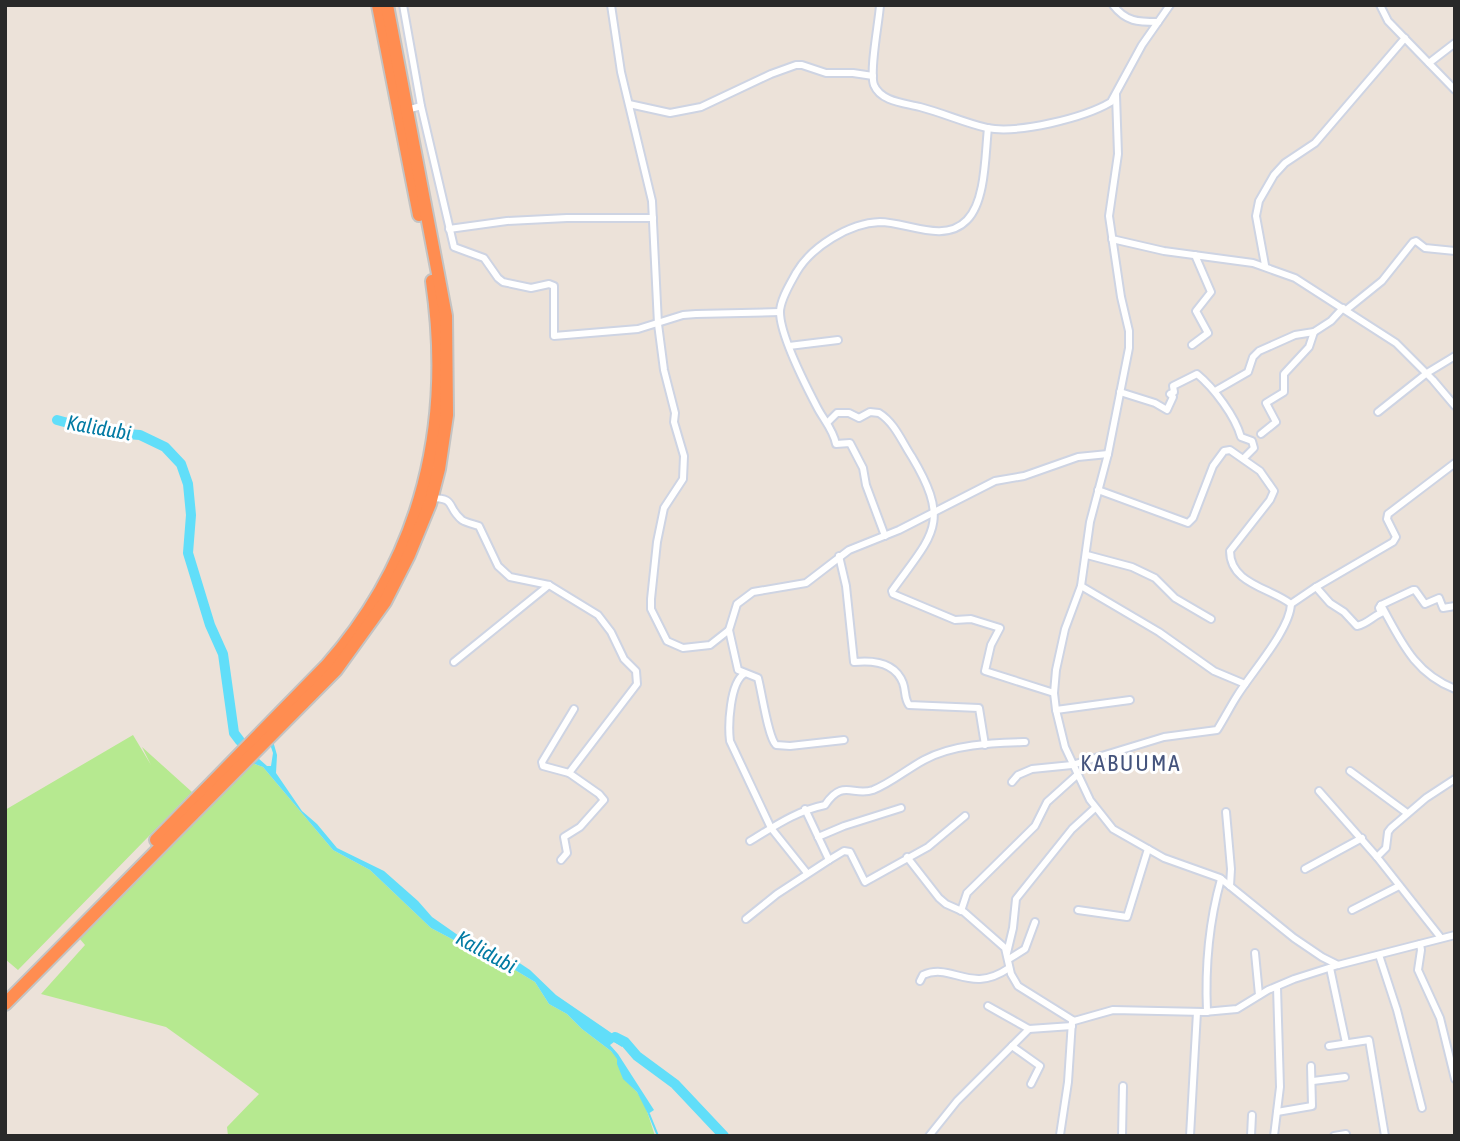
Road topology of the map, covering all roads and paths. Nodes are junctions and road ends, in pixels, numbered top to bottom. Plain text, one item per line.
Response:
1 (378, 5) edge
2 (387, 5) edge
3 (403, 5) edge
4 (611, 5) edge
5 (880, 5) edge
6 (1113, 5) edge
7 (1170, 5) edge
8 (1380, 5) edge
9 (1158, 22) junction
10 (1405, 38) junction
11 (1455, 43) edge
12 (1429, 63) junction
13 (873, 76) junction
14 (1455, 90) edge
15 (1116, 95) junction
16 (629, 104) junction
17 (421, 106) junction
18 (407, 110) junction
19 (988, 128) junction
20 (653, 218) junction
21 (449, 229) junction
22 (1112, 239) junction
23 (1455, 251) edge
24 (1195, 255) junction
25 (1265, 265) junction
26 (1344, 309) junction
27 (780, 312) junction
28 (658, 324) junction
29 (1314, 332) junction
30 (838, 340) dead end
31 (1192, 345) dead end
32 (789, 346) junction
33 (1455, 356) edge
34 (1427, 373) junction
35 (1215, 391) junction
36 (1120, 392) junction
37 (1455, 406) edge
38 (1378, 412) dead end
39 (828, 422) junction
40 (1261, 434) dead end
41 (1108, 454) junction
42 (1244, 458) junction
43 (1455, 463) edge
44 (1098, 490) junction
45 (431, 498) junction
46 (935, 510) junction
47 (885, 536) junction
48 (1087, 555) junction
49 (839, 556) junction
50 (549, 585) junction
51 (1081, 586) junction
52 (1315, 587) junction
53 (1291, 604) junction
54 (1381, 605) junction
55 (1455, 606) edge
56 (1211, 619) dead end
57 (729, 630) junction
58 (454, 662) dead end
59 (332, 667) junction
60 (744, 674) junction
61 (1245, 684) junction
62 (1455, 689) edge
63 (1054, 693) junction
64 (1130, 700) dead end
65 (574, 709) dead end
66 (1056, 710) junction
67 (844, 740) dead end
68 (1026, 742) dead end
69 (985, 745) junction
70 (1072, 765) junction
71 (1350, 771) dead end
72 (569, 773) junction
73 (1077, 775) junction
74 (1455, 779) edge
75 (1012, 782) dead end
76 (1319, 791) dead end
77 (901, 808) dead end
78 (1095, 808) junction
79 (806, 809) junction
80 (1226, 812) dead end
81 (1408, 813) junction
82 (965, 816) dead end
83 (771, 828) junction
84 (818, 837) junction
85 (1362, 838) junction
86 (750, 841) dead end
87 (1148, 849) junction
88 (907, 857) junction
89 (1377, 857) junction
90 (561, 860) dead end
91 (829, 860) junction
92 (1305, 869) dead end
93 (807, 873) junction
94 (1221, 879) junction
95 (1230, 886) junction
96 (1399, 886) junction
97 (1078, 910) dead end
98 (1352, 910) dead end
99 (961, 911) junction
100 (746, 919) dead end
101 (1035, 922) dead end
102 (71, 932) junction
103 (1455, 935) edge
104 (1441, 939) junction
105 (1420, 944) junction
106 (1255, 953) dead end
107 (1379, 955) junction
108 (1008, 956) junction
109 (1338, 965) junction
110 (1009, 968) junction
111 (1330, 968) junction
112 (920, 981) dead end
113 (1277, 986) junction
114 (5, 992) edge
115 (1259, 995) junction
116 (5, 1004) edge
117 (988, 1006) dead end
118 (1197, 1012) junction
119 (1207, 1012) junction
120 (1072, 1023) junction
121 (1029, 1029) junction
122 (1346, 1043) junction
123 (1012, 1046) junction
124 (1329, 1046) dead end
125 (1311, 1066) dead end
126 (1345, 1077) dead end
127 (1455, 1079) edge
128 (1313, 1081) junction
129 (1031, 1084) dead end
130 (1123, 1086) dead end
131 (1422, 1108) dead end
132 (1278, 1112) junction
133 (1252, 1115) dead end
134 (1346, 1134) edge
135 (1060, 1135) edge
136 (929, 1136) edge
137 (1122, 1136) edge
138 (1191, 1136) edge
139 (1251, 1136) edge
140 (1274, 1136) edge
141 (1334, 1136) edge
142 (1385, 1136) edge

1 - 59 highway
2 - 18 highway
3 - 17 street
4 - 16 street
5 - 13 street
6 - 9 street
7 - 9 street
8 - 10 street
9 - 15 street
10 - 12 street
10 - 25 street
11 - 12 street
12 - 14 street
13 - 16 street
13 - 19 street
15 - 19 street
15 - 22 street
16 - 20 street
17 - 18 street
17 - 21 street
18 - 45 highway
19 - 27 street
20 - 21 street
20 - 28 street
21 - 28 street
22 - 24 street
22 - 36 street
23 - 26 street
24 - 25 street
24 - 31 street
25 - 26 street
26 - 29 street
26 - 34 street
27 - 28 street
27 - 32 street
28 - 57 street
29 - 35 street
29 - 40 street
30 - 32 street
32 - 39 street
33 - 34 street
34 - 37 street
34 - 38 street
35 - 36 street
35 - 42 street
36 - 41 street
39 - 46 street
39 - 47 street
41 - 44 street
41 - 46 street
42 - 44 street
42 - 53 street
43 - 52 street
44 - 48 street
45 - 50 street
45 - 59 highway
46 - 47 street
46 - 63 street
47 - 49 street
48 - 51 street
48 - 56 street
49 - 57 street
49 - 69 street
50 - 58 street
50 - 72 street
51 - 61 street
51 - 63 street
52 - 53 street
52 - 54 street
53 - 61 street
54 - 55 street
54 - 62 street
57 - 60 street
59 - 102 highway
60 - 67 street
60 - 83 street
61 - 70 street
63 - 66 street
64 - 66 street
65 - 72 street
66 - 70 street
68 - 69 street
69 - 79 street
70 - 73 street
70 - 75 street
71 - 81 street
72 - 90 street
73 - 78 street
73 - 99 street
74 - 81 street
76 - 85 street
77 - 84 street
78 - 87 street
78 - 108 street
79 - 83 street
79 - 84 street
80 - 95 street
81 - 89 street
82 - 88 street
83 - 86 street
83 - 93 street
84 - 91 street
85 - 89 street
85 - 92 street
87 - 94 street
87 - 97 street
88 - 91 street
88 - 99 street
89 - 96 street
91 - 93 street
93 - 100 street
94 - 95 street
94 - 119 street
95 - 109 street
96 - 98 street
96 - 104 street
99 - 108 street
101 - 108 street
102 - 114 highway
102 - 116 highway
103 - 104 street
104 - 105 street
105 - 107 street
105 - 127 street
106 - 115 street
107 - 109 street
107 - 131 street
108 - 110 street
109 - 111 street
110 - 112 street
110 - 120 street
111 - 113 street
111 - 122 street
113 - 115 street
113 - 132 street
115 - 119 street
117 - 121 street
118 - 119 street
118 - 120 street
118 - 138 street
120 - 121 street
120 - 135 street
121 - 123 street
122 - 124 street
122 - 142 street
123 - 129 street
123 - 136 street
125 - 128 street
126 - 128 street
128 - 132 street
130 - 137 street
132 - 140 street
133 - 139 street
134 - 141 street

